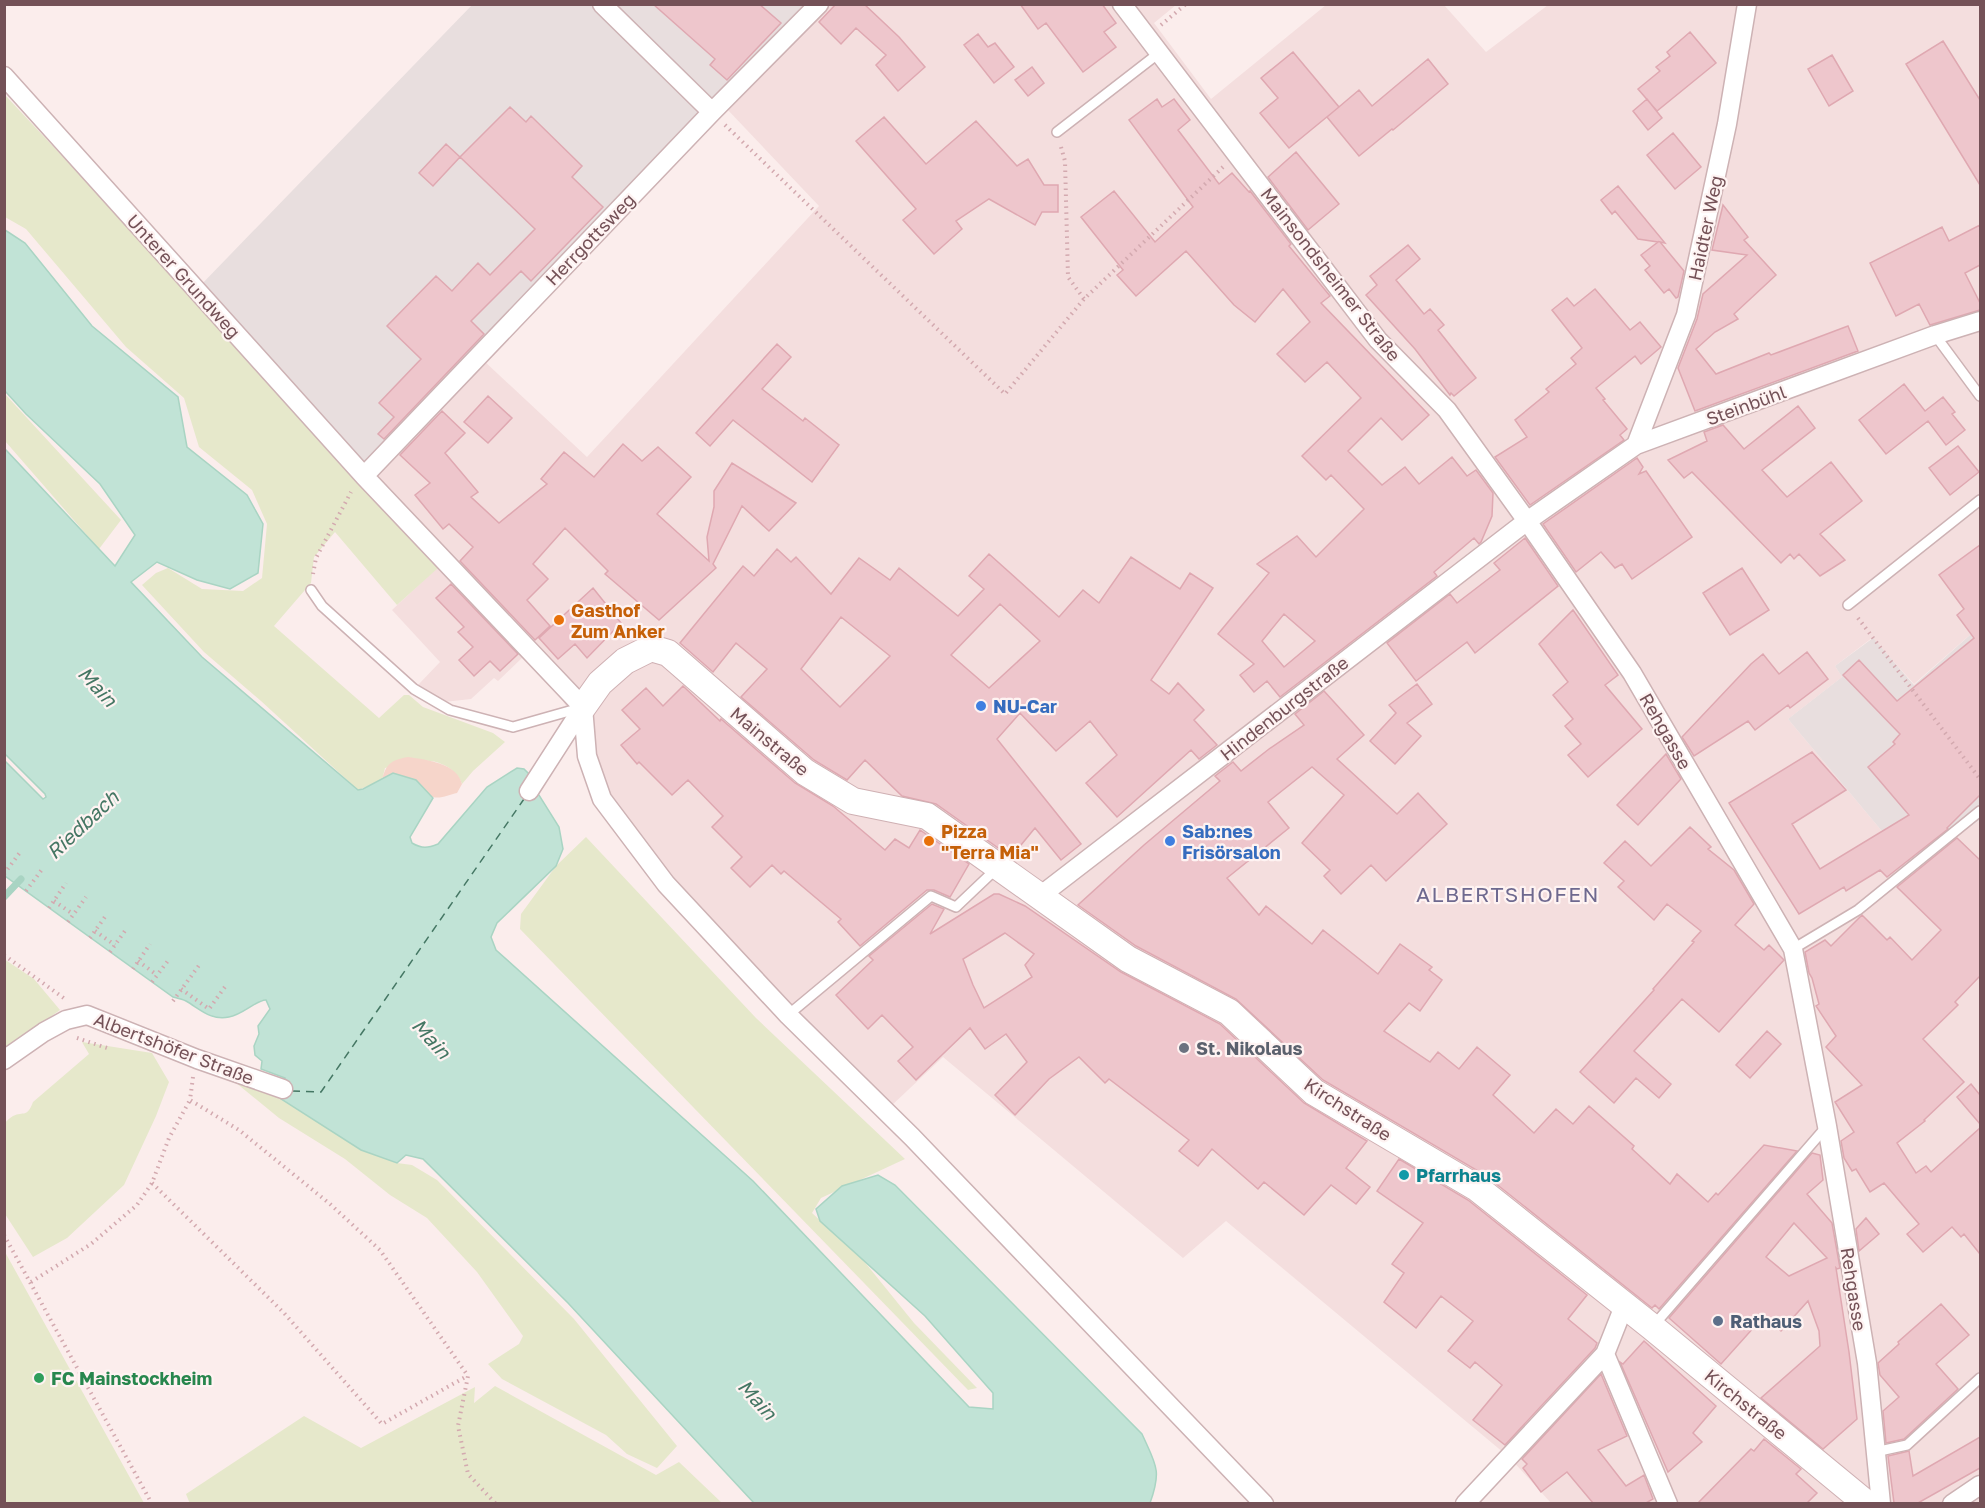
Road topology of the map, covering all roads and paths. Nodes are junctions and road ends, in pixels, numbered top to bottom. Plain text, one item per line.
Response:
1 (602, 4) edge
2 (819, 4) edge
3 (1122, 4) edge
4 (1186, 4) edge
5 (1748, 4) edge
6 (1147, 37) junction
7 (1159, 53) junction
8 (4, 76) edge
9 (712, 112) junction
10 (1057, 132) joint
11 (1237, 154) junction
12 (1084, 298) junction
13 (1980, 321) edge
14 (1935, 335) junction
15 (1980, 396) edge
16 (1636, 445) junction
17 (364, 476) junction
18 (1980, 500) edge
19 (1527, 521) junction
20 (311, 586) joint
21 (1848, 605) joint
22 (583, 707) junction
23 (1980, 779) edge
24 (529, 791) dead end
25 (1980, 811) edge
26 (21, 851) dead end
27 (7, 867) edge
28 (998, 867) junction
29 (43, 868) dead end
30 (4, 874) edge
31 (66, 883) dead end
32 (26, 891) dead end
33 (1040, 896) junction
34 (86, 897) dead end
35 (54, 901) junction
36 (48, 908) dead end
37 (74, 914) junction
38 (107, 914) dead end
39 (68, 921) dead end
40 (127, 928) dead end
41 (95, 931) junction
42 (90, 938) dead end
43 (150, 944) dead end
44 (115, 945) junction
45 (1793, 949) junction
46 (110, 952) dead end
47 (4, 955) edge
48 (170, 958) dead end
49 (138, 961) junction
50 (200, 964) dead end
51 (133, 969) dead end
52 (157, 975) junction
53 (152, 982) dead end
54 (227, 984) dead end
55 (182, 989) junction
56 (173, 1001) dead end
57 (87, 1015) junction
58 (788, 1015) junction
59 (197, 1059) junction
60 (4, 1060) edge
61 (283, 1089) dead end
62 (190, 1101) junction
63 (1827, 1126) junction
64 (152, 1183) junction
65 (4, 1235) edge
66 (31, 1282) junction
67 (1624, 1306) junction
68 (1652, 1327) junction
69 (1605, 1354) junction
70 (468, 1376) junction
71 (1980, 1378) edge
72 (1875, 1452) junction
73 (1980, 1485) edge
74 (152, 1503) edge
75 (496, 1503) edge
76 (1264, 1503) edge
77 (1465, 1503) edge
78 (1668, 1503) edge
79 (1867, 1503) edge
80 (1881, 1503) edge
81 (1952, 1503) edge

1 - 9 street
2 - 9 street, Herrgottsweg
3 - 6 street, Mainsondsheimer Straße
4 - 6 path
5 - 16 street, Haidter Weg
6 - 7 street, Mainsondsheimer Straße
7 - 10 lane
7 - 11 street, Mainsondsheimer Straße
8 - 17 street, Unterer Grundweg
9 - 12 path
9 - 17 street, Herrgottsweg
10 - 12 path
11 - 12 path
11 - 19 street, Mainsondsheimer Straße
13 - 14 street, Steinbühl
14 - 15 lane
14 - 16 street, Steinbühl
16 - 19 street, Steinbühl
17 - 20 path
17 - 22 street
18 - 21 lane
19 - 33 street, Hindenburgstraße
19 - 45 street, Rehgasse
20 - 22 lane
21 - 23 path
22 - 24 street, Mainstraße
22 - 28 street, Mainstraße
22 - 58 street
25 - 45 lane
26 - 27 path
27 - 30 path
28 - 33 street, Mainstraße
28 - 58 lane
29 - 32 path
31 - 35 path
33 - 67 street, Kirchstraße
34 - 37 path
35 - 36 path
35 - 37 path
37 - 39 path
38 - 41 path
40 - 44 path
41 - 42 path
41 - 44 path
43 - 49 path
44 - 46 path
45 - 63 street, Rehgasse
47 - 57 path
48 - 52 path
49 - 51 path
49 - 52 path
50 - 55 path
52 - 53 path
54 - 55 path
55 - 56 path
57 - 59 street, Albertshöfer Straße
57 - 60 street, Albertshöfer Straße
58 - 76 street
59 - 61 street, Albertshöfer Straße
59 - 62 path
62 - 64 path
62 - 70 path
63 - 68 lane
63 - 72 street, Rehgasse
64 - 66 path
64 - 70 path
65 - 66 path
66 - 74 path
67 - 68 street, Kirchstraße
67 - 69 street
68 - 79 street, Kirchstraße
69 - 77 street
69 - 78 street
70 - 75 path
71 - 72 lane
72 - 80 street, Rehgasse
73 - 81 street

